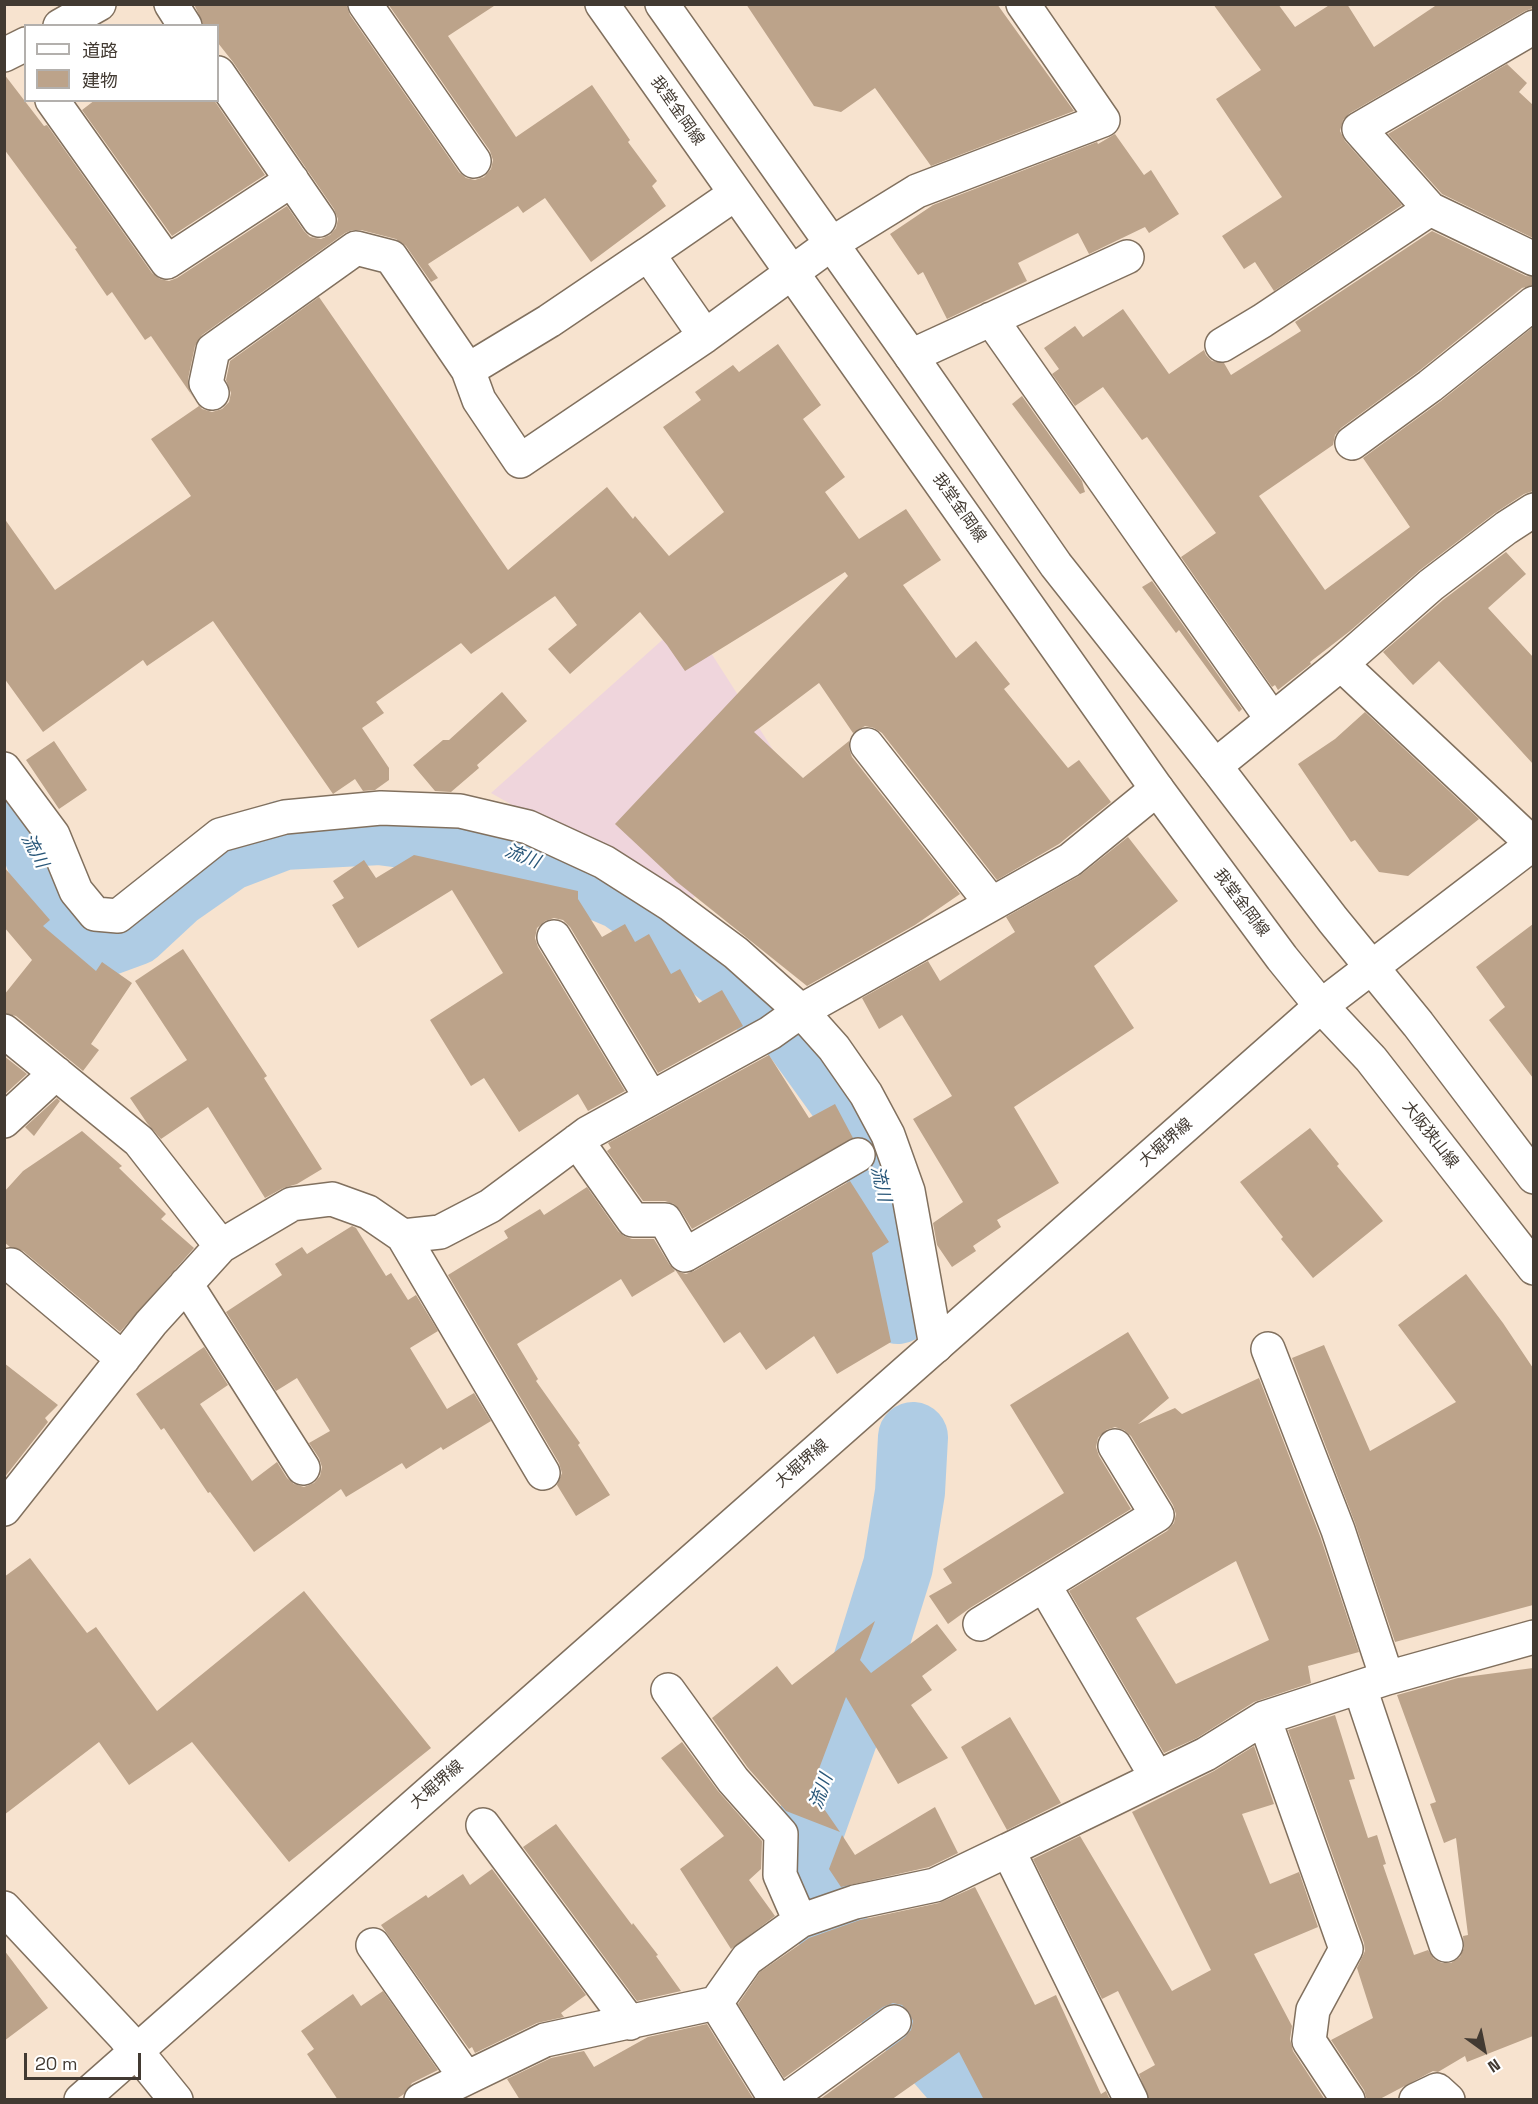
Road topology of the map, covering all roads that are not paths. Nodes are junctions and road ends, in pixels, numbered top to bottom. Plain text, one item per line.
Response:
1 (99, 4) edge
2 (171, 4) edge
3 (364, 4) edge
4 (602, 4) edge
5 (662, 4) edge
6 (1023, 4) edge
7 (64, 24) edge
8 (184, 24) edge
9 (1533, 27) edge
10 (219, 73) edge
11 (53, 102) edge
12 (474, 161) dead end
13 (292, 180) junction
14 (735, 194) junction
15 (1430, 209) junction
16 (319, 220) dead end
17 (831, 244) junction
18 (648, 254) junction
19 (1127, 256) dead end
20 (1533, 259) edge
21 (791, 272) junction
22 (1533, 303) edge
23 (991, 319) junction
24 (705, 336) junction
25 (1222, 345) dead end
26 (912, 356) junction
27 (468, 370) junction
28 (212, 393) dead end
29 (1352, 443) dead end
30 (1533, 510) edge
31 (1341, 664) junction
32 (1272, 719) junction
33 (867, 745) dead end
34 (1215, 766) junction
35 (4, 769) edge
36 (1157, 789) junction
37 (1533, 844) edge
38 (991, 903) junction
39 (554, 937) dead end
40 (1371, 968) junction
41 (1321, 1006) junction
42 (788, 1020) junction
43 (4, 1031) edge
44 (56, 1073) junction
45 (651, 1098) junction
46 (4, 1121) edge
47 (577, 1141) junction
48 (858, 1155) dead end
49 (1533, 1177) edge
50 (403, 1236) junction
51 (220, 1246) junction
52 (11, 1265) dead end
53 (1533, 1268) edge
54 (186, 1284) junction
55 (936, 1346) junction
56 (1268, 1349) dead end
57 (123, 1359) junction
58 (1115, 1446) dead end
59 (303, 1468) dead end
60 (543, 1473) dead end
61 (9, 1495) edge
62 (1044, 1585) junction
63 (980, 1624) dead end
64 (1533, 1637) edge
65 (1374, 1683) junction
66 (668, 1690) dead end
67 (1264, 1718) junction
68 (1157, 1778) junction
69 (483, 1825) dead end
70 (1008, 1850) junction
71 (4, 1908) edge
72 (802, 1921) junction
73 (1446, 1944) dead end
74 (373, 1945) dead end
75 (716, 2003) junction
76 (894, 2022) dead end
77 (630, 2023) junction
78 (136, 2051) junction
79 (466, 2078) junction
80 (81, 2100) edge
81 (176, 2100) edge
82 (421, 2100) edge
83 (776, 2100) edge
84 (786, 2100) edge
85 (1131, 2100) edge
86 (1348, 2100) edge
87 (1416, 2100) edge
88 (1448, 2100) edge

1 - 7 street
2 - 8 street
3 - 12 street
4 - 14 street, 我堂金岡線
5 - 17 street
6 - 17 street
9 - 15 street
10 - 13 street
11 - 13 street
13 - 16 street
14 - 18 street
14 - 21 street, 我堂金岡線
15 - 20 street
15 - 25 street
17 - 21 street
17 - 26 street
18 - 24 street
18 - 27 street
19 - 23 street
21 - 24 street
21 - 36 street, 我堂金岡線
22 - 29 street
23 - 26 street
23 - 32 street
24 - 27 street
26 - 34 street
27 - 28 street
30 - 31 street
31 - 32 street
31 - 37 street
32 - 34 street
33 - 38 street
34 - 40 street
35 - 42 street
36 - 38 street
36 - 41 street, 我堂金岡線
37 - 40 street, 大堀堺線
38 - 42 street
39 - 45 street
40 - 41 street, 大堀堺線
40 - 49 street
41 - 53 street, 大阪狭山線
41 - 55 street, 大堀堺線
42 - 45 street
42 - 55 street
43 - 44 street
44 - 46 street
44 - 51 street
45 - 47 street
47 - 48 street
47 - 50 street
50 - 51 street
50 - 60 street
51 - 54 street
52 - 57 street
54 - 57 street
54 - 59 street
55 - 78 street, 大堀堺線
56 - 65 street
57 - 61 street
58 - 62 street
62 - 63 street
62 - 68 street
64 - 65 street
65 - 67 street
65 - 73 street
66 - 72 street
67 - 68 street
67 - 86 street
68 - 70 street
69 - 77 street
70 - 72 street
70 - 85 street
71 - 78 street
72 - 75 street
74 - 79 street
75 - 77 street
75 - 83 street
76 - 84 street
77 - 79 street
78 - 80 street, 大堀堺線
78 - 81 street
79 - 82 street
87 - 88 street

